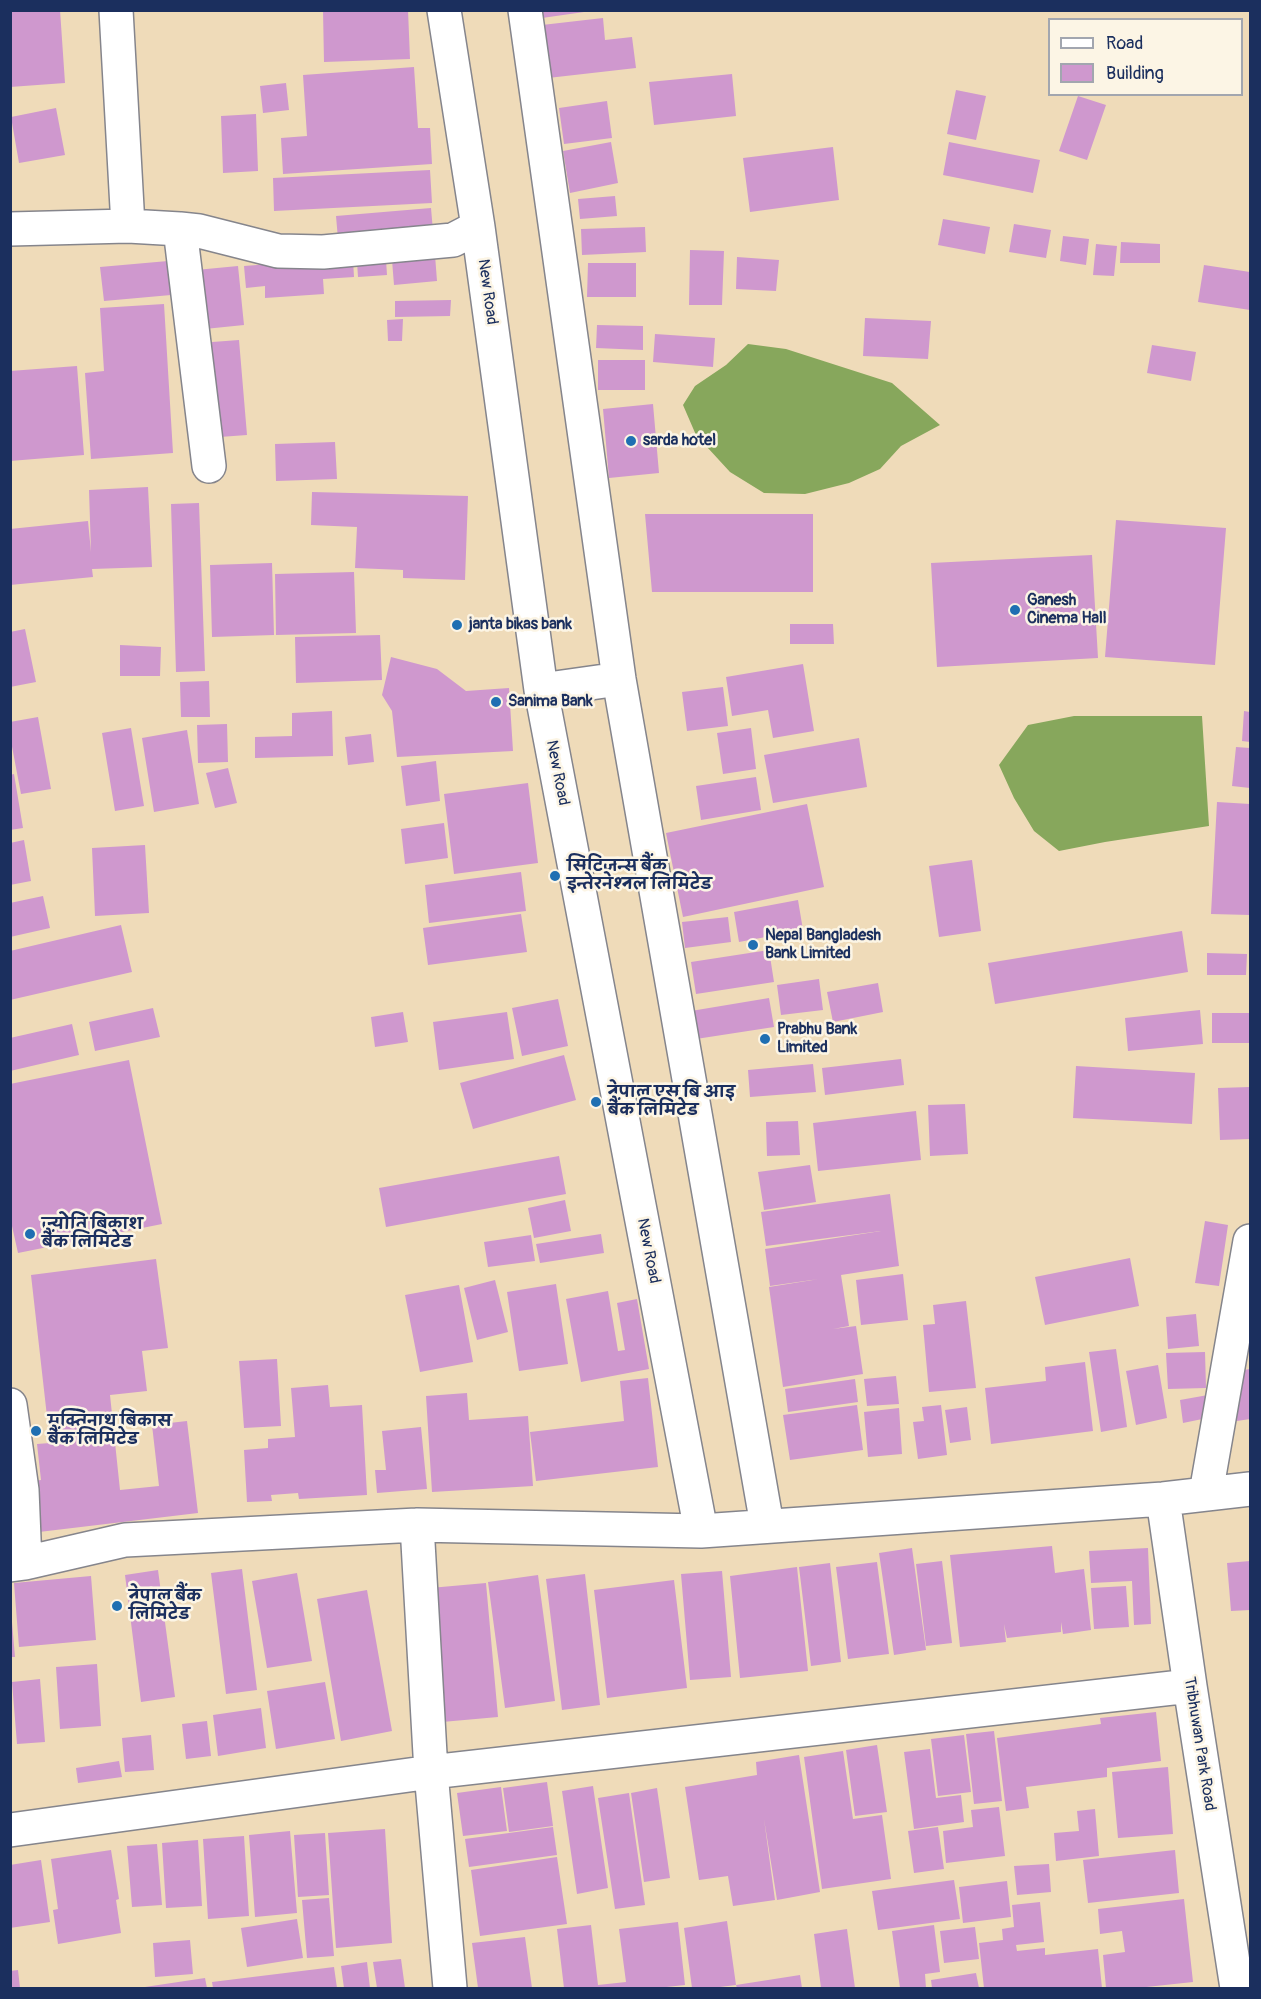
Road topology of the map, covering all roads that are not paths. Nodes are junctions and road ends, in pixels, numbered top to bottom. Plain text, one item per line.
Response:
1 (116, 10) edge
2 (444, 10) edge
3 (525, 10) edge
4 (128, 226) junction
5 (478, 227) junction
6 (180, 229) junction
7 (10, 230) edge
8 (209, 466) dead end
9 (619, 680) junction
10 (541, 690) junction
11 (1251, 1241) edge
12 (10, 1405) edge
13 (1251, 1489) edge
14 (1206, 1493) junction
15 (1163, 1498) junction
16 (417, 1525) junction
17 (767, 1525) junction
18 (701, 1531) junction
19 (18, 1564) edge
20 (1190, 1686) junction
21 (431, 1772) junction
22 (10, 1830) edge
23 (450, 1989) edge
24 (1237, 1989) edge

1 - 4 street
2 - 5 street, New Road
3 - 9 street
4 - 6 street
4 - 7 street
5 - 6 street
5 - 10 street, New Road
6 - 8 street
9 - 10 street
9 - 17 street
10 - 18 street, New Road
11 - 14 street
12 - 19 street
13 - 14 street
14 - 15 street
15 - 17 street
15 - 20 street, Tribhuwan Park Road
16 - 18 street
16 - 19 street
16 - 21 street
17 - 18 street
20 - 21 street
20 - 24 street, Tribhuwan Park Road
21 - 22 street
21 - 23 street

